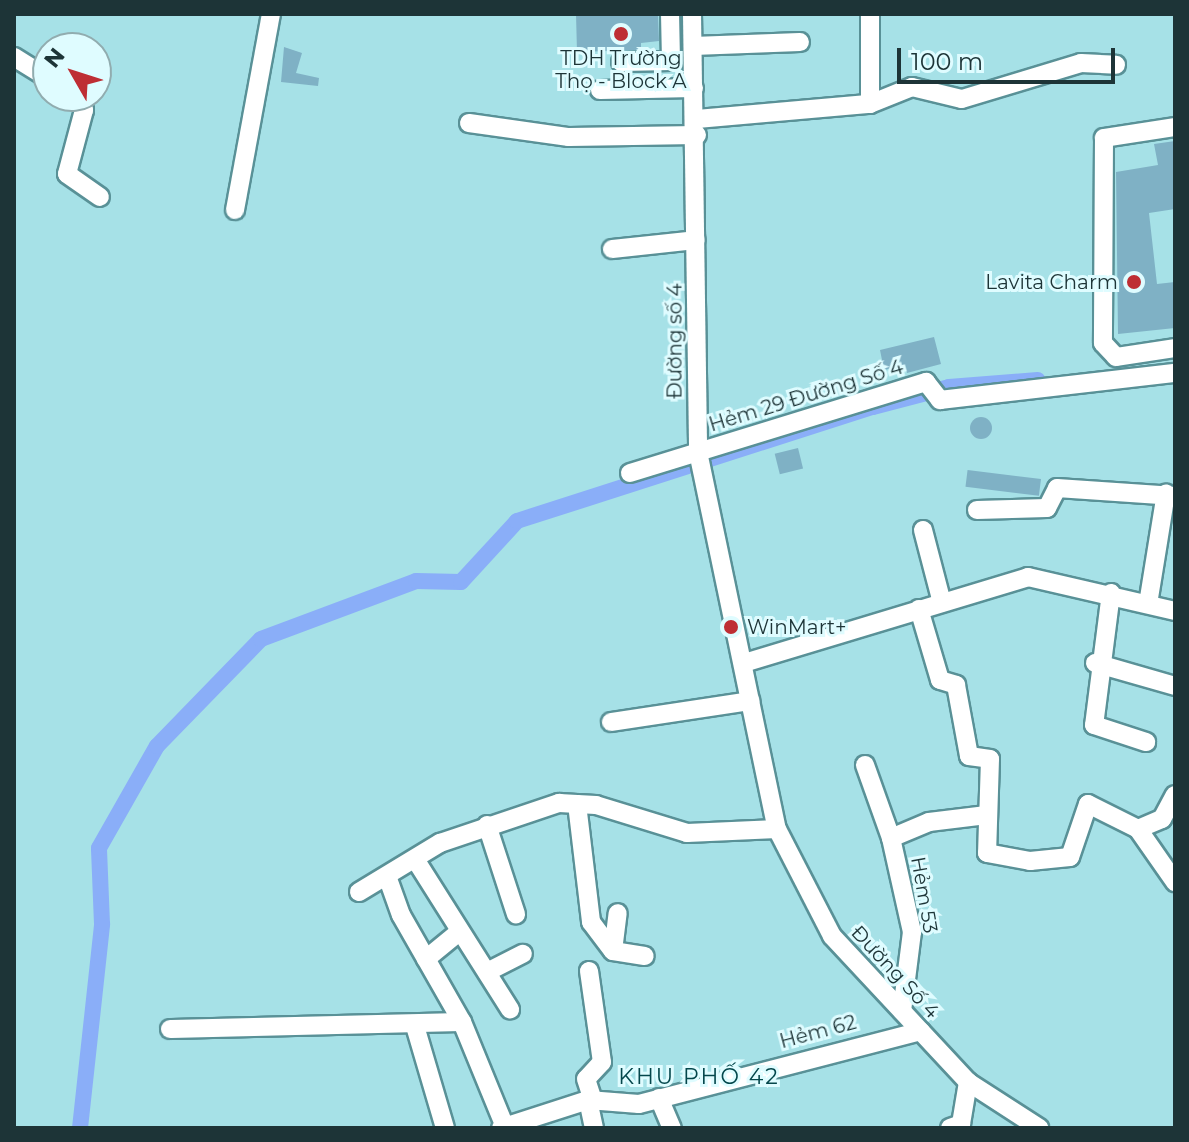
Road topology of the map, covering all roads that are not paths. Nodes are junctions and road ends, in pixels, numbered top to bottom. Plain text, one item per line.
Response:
1 (271, 14) edge
2 (670, 14) edge
3 (692, 14) edge
4 (870, 14) edge
5 (800, 42) dead end
6 (693, 46) junction
7 (14, 57) edge
8 (621, 62) dead end
9 (1116, 65) dead end
10 (32, 68) edge
11 (694, 88) junction
12 (600, 90) dead end
13 (870, 104) junction
14 (83, 112) edge
15 (469, 123) dead end
16 (697, 127) junction
17 (1175, 127) edge
18 (100, 197) dead end
19 (235, 210) dead end
20 (696, 240) junction
21 (612, 249) dead end
22 (1175, 348) edge
23 (1175, 373) edge
24 (698, 452) junction
25 (630, 473) dead end
26 (1170, 495) edge
27 (977, 510) dead end
28 (923, 530) dead end
29 (1111, 593) junction
30 (942, 603) junction
31 (1148, 604) junction
32 (919, 609) junction
33 (1175, 611) edge
34 (744, 663) junction
35 (1099, 664) junction
36 (1175, 686) edge
37 (750, 701) junction
38 (611, 722) dead end
39 (1146, 742) dead end
40 (865, 765) dead end
41 (1175, 795) edge
42 (577, 804) junction
43 (987, 815) junction
44 (487, 825) junction
45 (777, 829) junction
46 (1138, 829) junction
47 (891, 838) junction
48 (415, 859) junction
49 (387, 876) junction
50 (1175, 882) edge
51 (359, 892) dead end
52 (618, 913) dead end
53 (516, 914) dead end
54 (459, 932) junction
55 (613, 951) junction
56 (523, 954) dead end
57 (645, 956) dead end
58 (426, 959) junction
59 (489, 971) junction
60 (589, 971) dead end
61 (510, 1009) dead end
62 (902, 1011) junction
63 (462, 1022) junction
64 (415, 1026) junction
65 (170, 1029) dead end
66 (921, 1031) junction
67 (968, 1082) junction
68 (659, 1098) junction
69 (591, 1102) junction
70 (503, 1127) edge
71 (445, 1128) edge
72 (594, 1128) edge
73 (672, 1128) edge
74 (950, 1128) edge
75 (1039, 1128) edge

1 - 19 street
2 - 8 street
3 - 6 street, Đường số 4
4 - 13 street
5 - 6 street
6 - 11 street, Đường số 4
7 - 10 street
9 - 13 street
11 - 12 street
11 - 16 street, Đường số 4
13 - 16 street
14 - 18 street
15 - 16 street
16 - 20 street, Đường số 4
17 - 22 street
20 - 21 street
20 - 24 street, Đường số 4
23 - 24 street, Hẻm 29 Đường Số 4
24 - 25 street, Hẻm 29 Đường Số 4
24 - 34 street, Đường số 4
26 - 27 street
26 - 31 street
28 - 30 street
29 - 30 street
29 - 31 street
29 - 35 street
30 - 32 street
31 - 33 street
32 - 34 street
32 - 43 street
34 - 37 street, Đường Số 4
35 - 36 street
35 - 39 street
37 - 38 street
37 - 45 street, Đường Số 4
40 - 47 street
41 - 46 street
42 - 44 street
42 - 45 street
42 - 55 street
43 - 46 street
43 - 47 street, Hẻm 53
44 - 48 street
44 - 53 street
45 - 62 street, Đường Số 4
46 - 50 street
47 - 62 street, Hẻm 53
48 - 49 street
48 - 54 street
49 - 51 street
49 - 58 street
52 - 55 street
54 - 58 street
54 - 59 street
55 - 57 street
56 - 59 street
58 - 63 street
59 - 61 street
60 - 69 street
62 - 66 street, Đường Số 4
63 - 64 street
63 - 70 street
64 - 65 street
64 - 71 street
66 - 67 street, Đường Số 4
66 - 68 street, Hẻm 62
67 - 74 street
67 - 75 street, Đường Số 4
68 - 69 street, Hẻm 62
68 - 73 street
69 - 70 street, Hẻm 62
69 - 72 street

